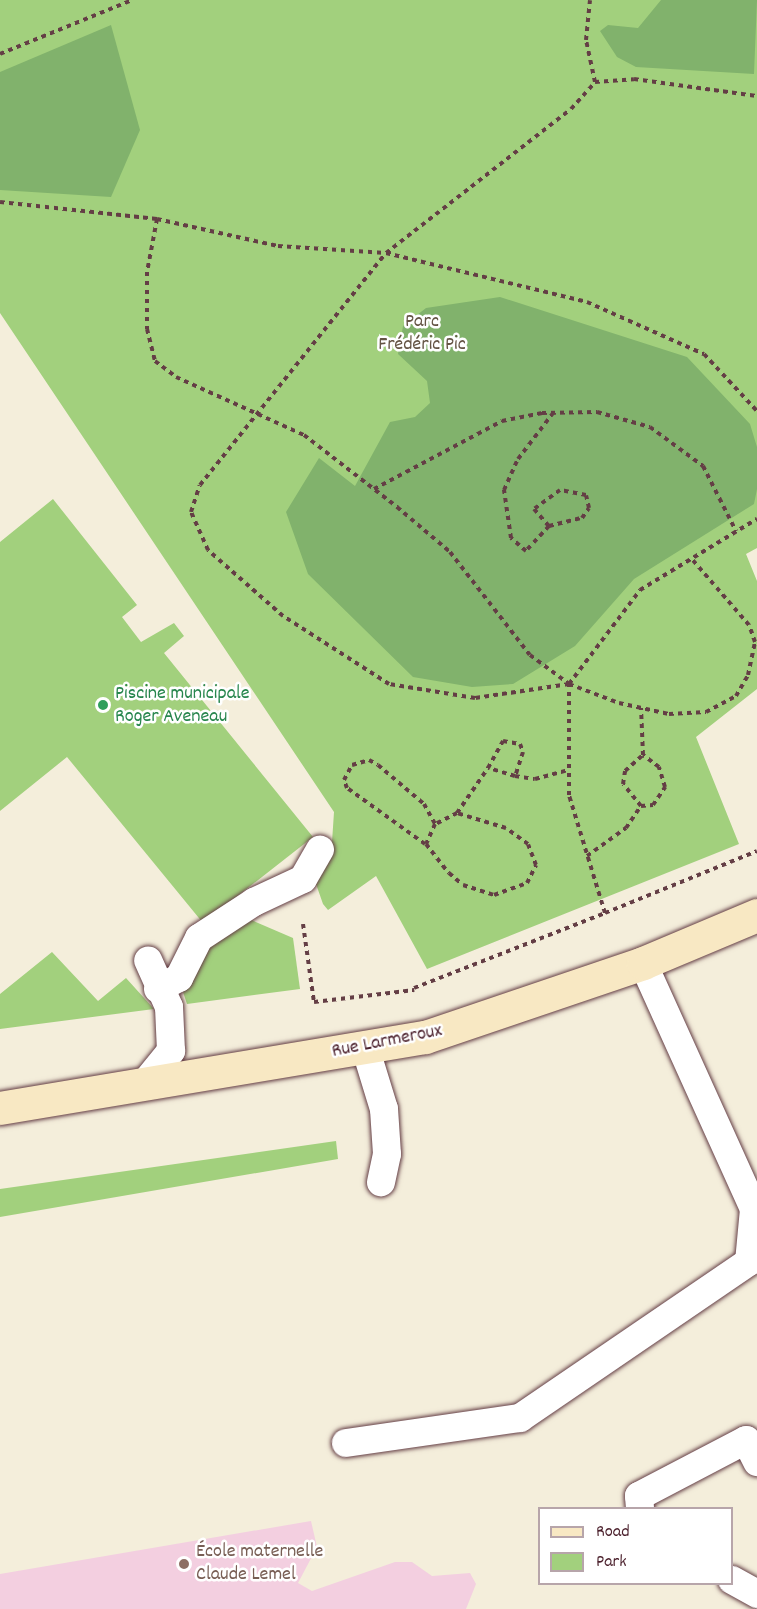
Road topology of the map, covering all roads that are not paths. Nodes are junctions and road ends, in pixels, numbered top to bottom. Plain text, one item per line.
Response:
1 (320, 849) dead end
2 (757, 915) edge
3 (148, 960) dead end
4 (644, 963) junction
5 (158, 989) junction
6 (365, 1047) junction
7 (144, 1084) junction
8 (0, 1108) edge
9 (381, 1182) dead end
10 (346, 1443) dead end
11 (757, 1462) edge
12 (640, 1507) edge
13 (733, 1581) edge
14 (757, 1594) edge

1 - 5 lane
2 - 4 main road, Rue Larmeroux
3 - 5 lane
4 - 6 main road, Rue Larmeroux
4 - 10 lane
5 - 7 lane
6 - 7 main road, Rue Larmeroux
6 - 9 lane
7 - 8 main road, Rue Larmeroux
11 - 12 lane
13 - 14 lane

